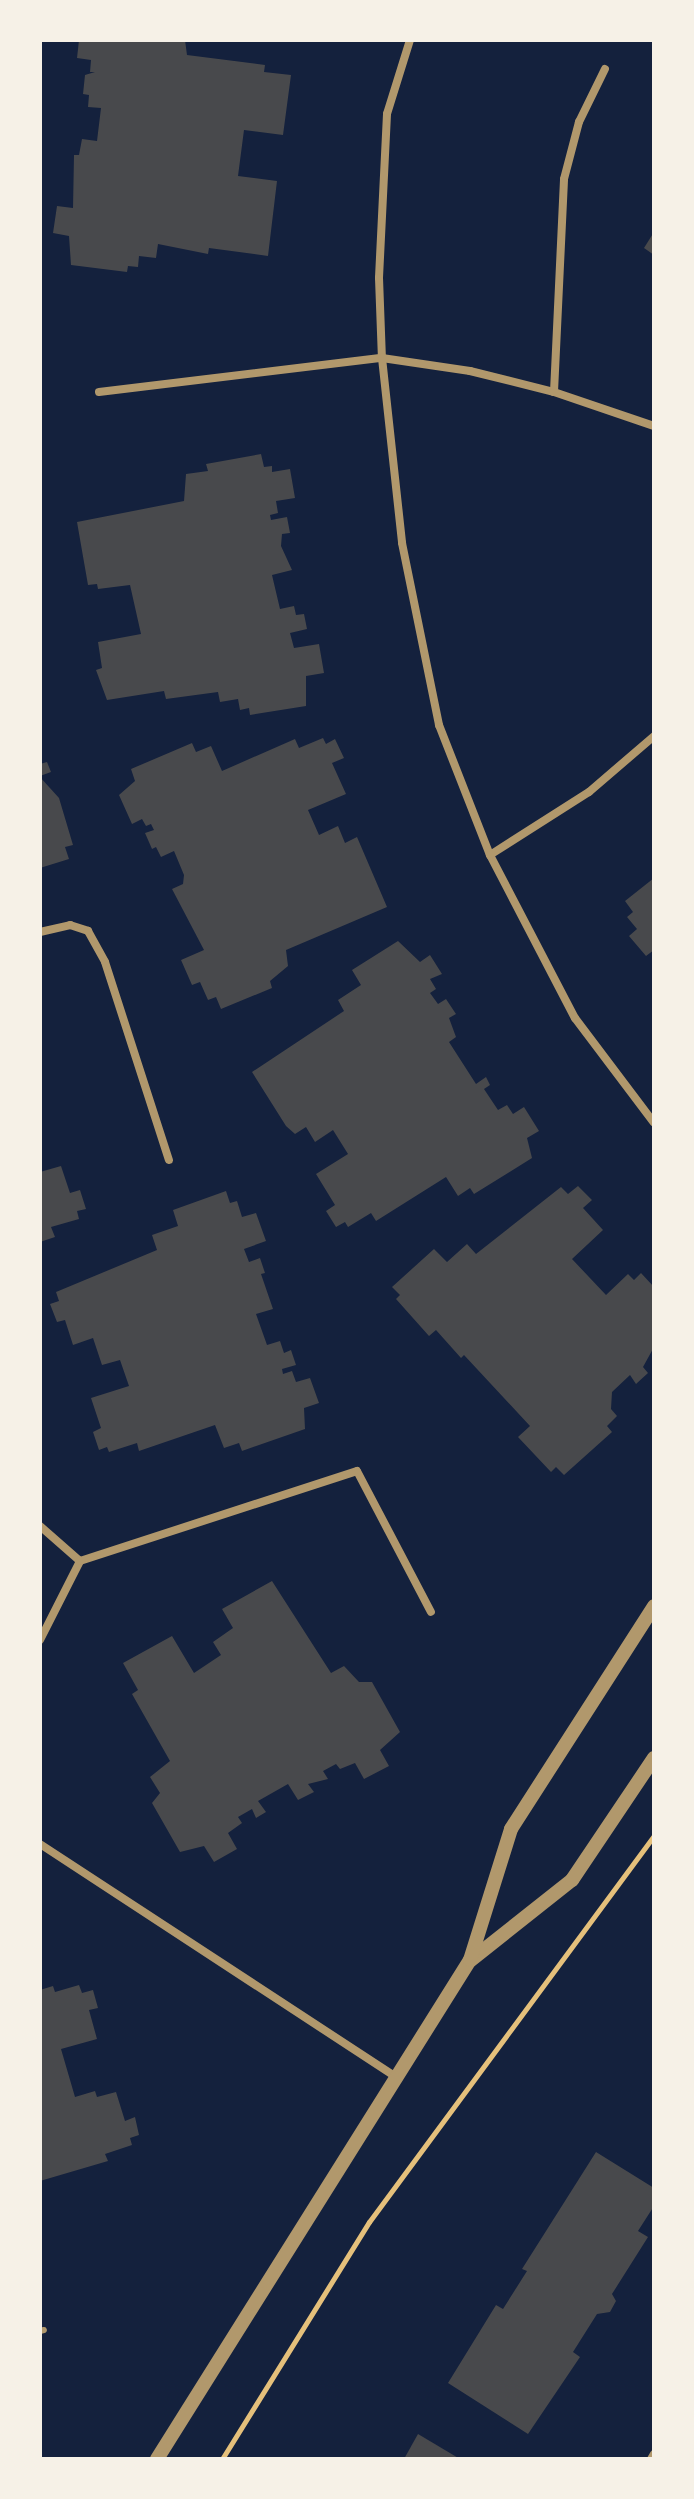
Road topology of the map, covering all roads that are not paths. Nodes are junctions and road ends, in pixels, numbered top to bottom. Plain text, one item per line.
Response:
1 (410, 40) edge
2 (605, 69) dead end
3 (382, 358) junction
4 (99, 392) dead end
5 (554, 392) junction
6 (654, 426) edge
7 (654, 736) edge
8 (490, 855) junction
9 (40, 932) edge
10 (654, 1123) edge
11 (169, 1160) dead end
12 (40, 1526) edge
13 (80, 1561) junction
14 (654, 1606) edge
15 (431, 1612) dead end
16 (40, 1640) edge
17 (654, 1758) edge
18 (40, 1844) edge
19 (470, 1960) junction
20 (394, 2076) junction
21 (157, 2459) edge

1 - 3 street
2 - 5 street
3 - 4 street
3 - 5 street
3 - 8 street
5 - 6 street
7 - 8 street
8 - 10 street
9 - 11 street
12 - 13 street
13 - 15 street
13 - 16 street
14 - 19 street
17 - 19 street
18 - 20 street
19 - 20 street
20 - 21 street

